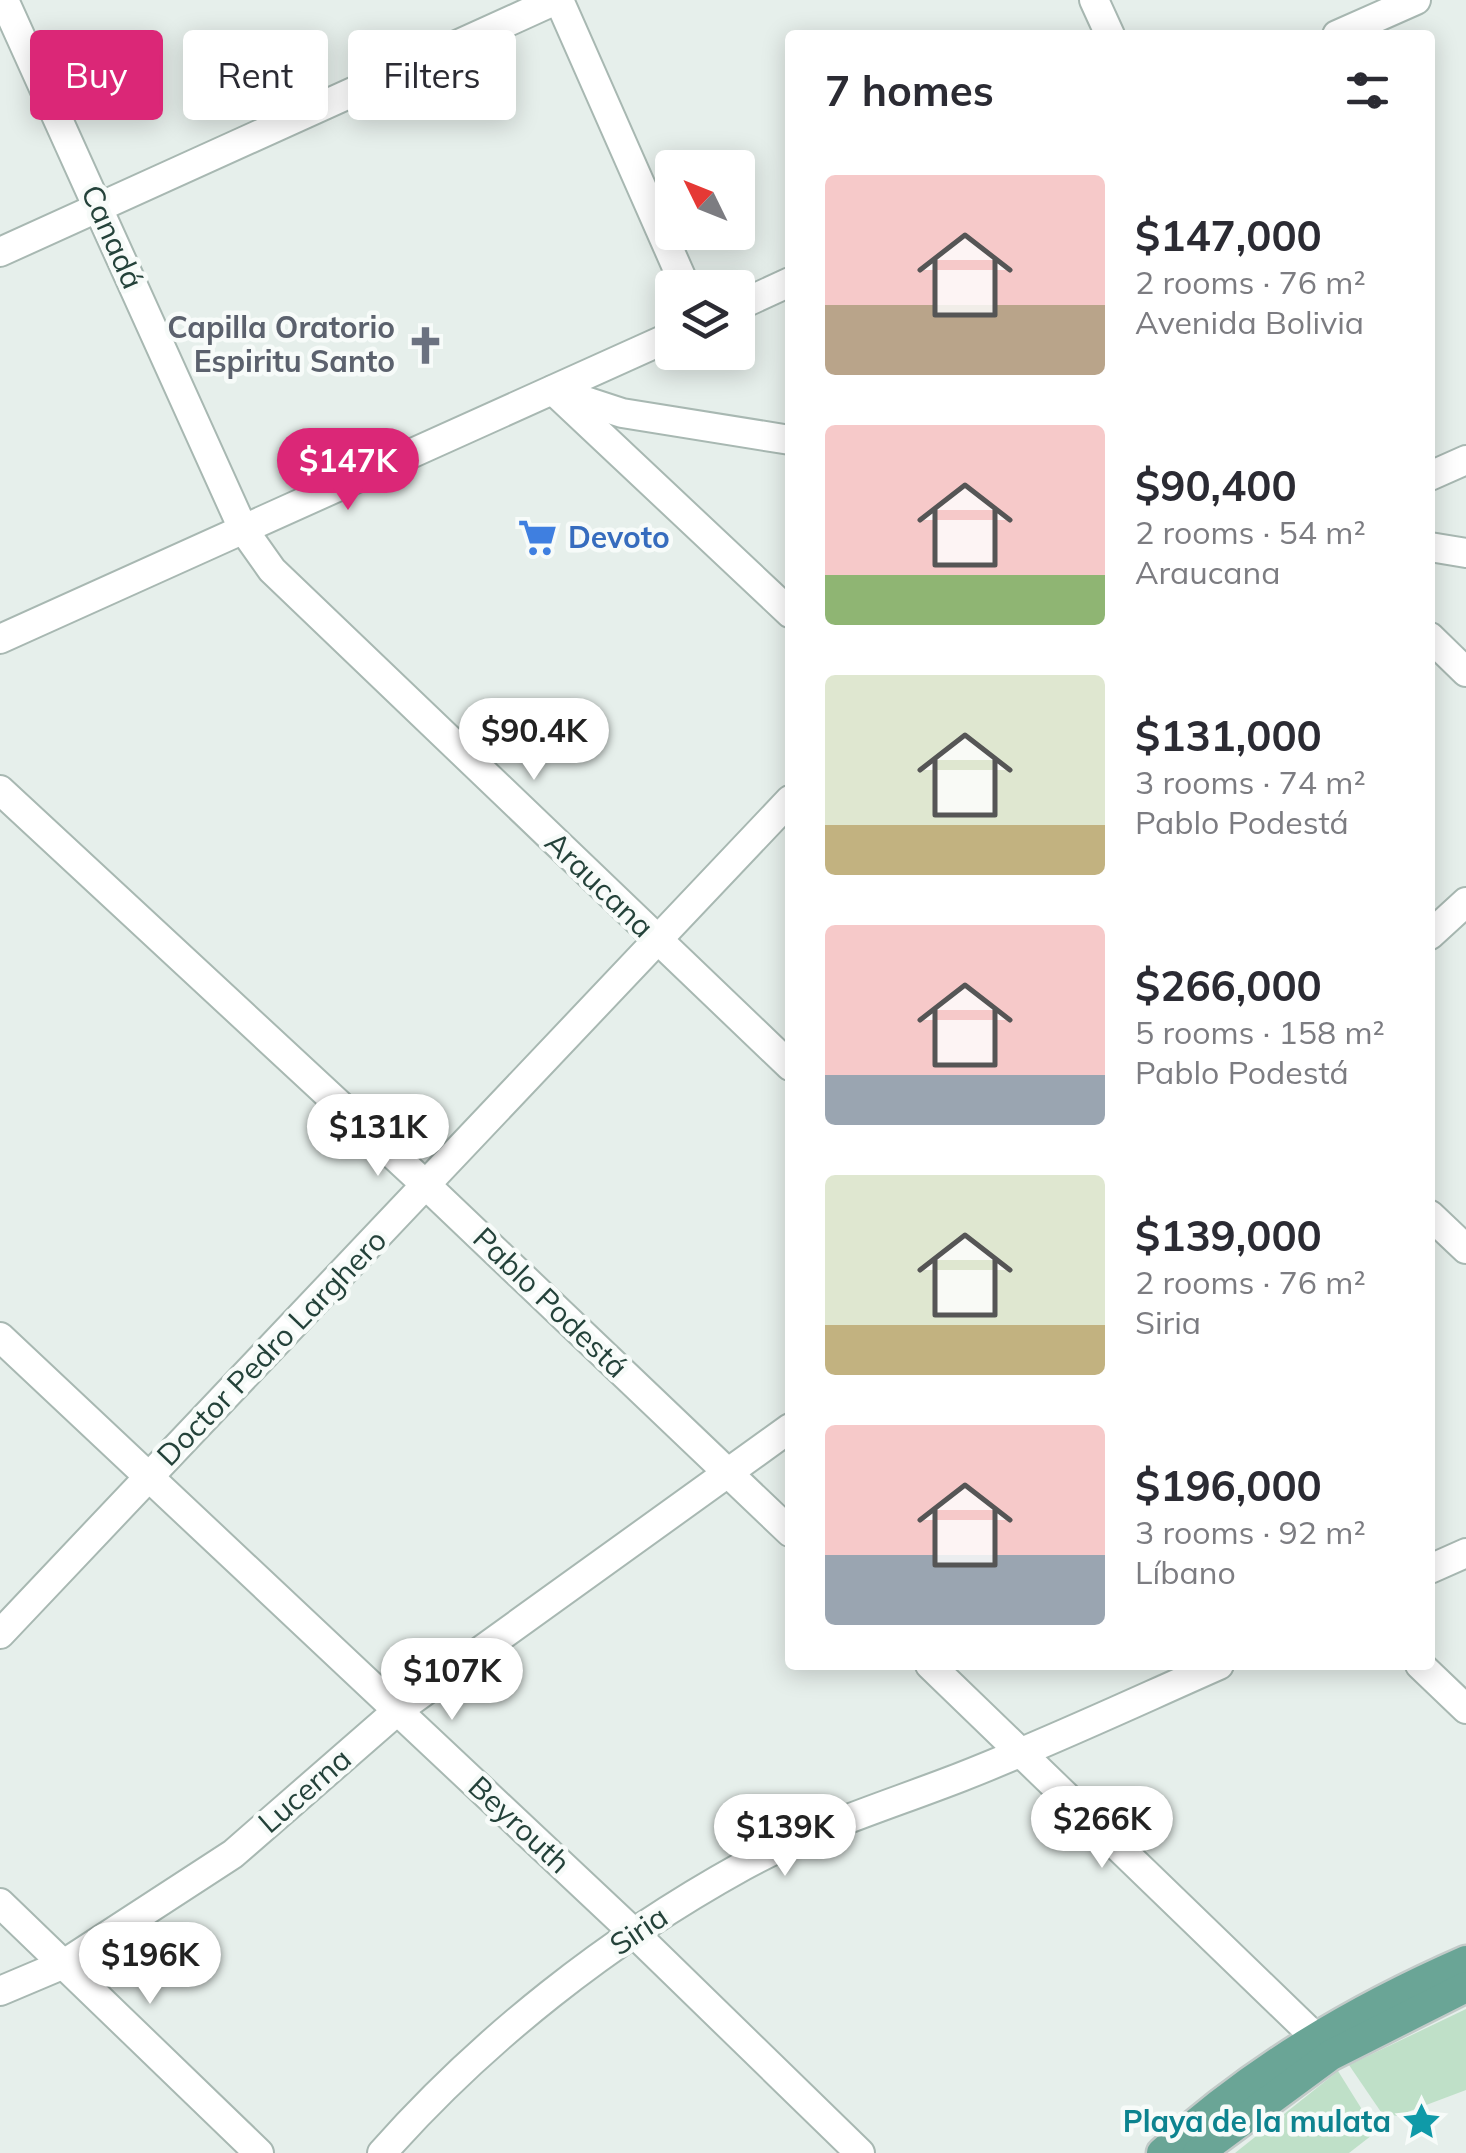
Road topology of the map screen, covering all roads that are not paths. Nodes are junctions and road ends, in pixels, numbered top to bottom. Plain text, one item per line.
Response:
1 (4, 0) edge
2 (557, 0) edge
3 (1094, 0) edge
4 (1416, 0) edge
5 (1108, 30) edge
6 (1349, 30) edge
7 (99, 208) junction
8 (0, 252) edge
9 (678, 270) edge
10 (785, 284) edge
11 (755, 298) edge
12 (655, 344) edge
13 (553, 390) junction
14 (785, 439) edge
15 (1466, 460) edge
16 (1435, 474) edge
17 (243, 529) junction
18 (1435, 548) edge
19 (1466, 553) edge
20 (785, 608) edge
21 (6, 636) edge
22 (1435, 642) edge
23 (0, 662) edge
24 (1466, 672) edge
25 (0, 790) edge
26 (785, 805) edge
27 (1466, 902) edge
28 (1435, 930) edge
29 (658, 941) junction
30 (785, 1061) edge
31 (428, 1186) junction
32 (1435, 1220) edge
33 (1466, 1250) edge
34 (0, 1337) edge
35 (785, 1432) edge
36 (728, 1473) junction
37 (147, 1478) junction
38 (785, 1527) edge
39 (1466, 1553) edge
40 (1435, 1568) edge
41 (0, 1634) edge
42 (935, 1670) edge
43 (1208, 1670) edge
44 (1425, 1670) edge
45 (1466, 1709) edge
46 (397, 1711) junction
47 (1022, 1753) junction
48 (0, 1903) edge
49 (633, 1932) junction
50 (1466, 1961) edge
51 (64, 1964) junction
52 (1466, 1987) edge
53 (0, 1992) edge
54 (1314, 2036) junction
55 (259, 2153) edge
56 (382, 2153) edge
57 (860, 2153) edge
58 (1162, 2153) edge
59 (1198, 2153) edge

1 - 7 street, Canadá
2 - 7 street
2 - 9 street
3 - 5 street
4 - 6 street
7 - 8 street
7 - 17 street, Canadá
10 - 11 street
12 - 13 street
13 - 14 street
13 - 17 street
13 - 20 street
15 - 16 street
17 - 21 street
17 - 29 street, Araucana
18 - 19 street
21 - 23 street
22 - 24 street
25 - 31 street, Pablo Podestá
26 - 29 street, Doctor Pedro Larghero
27 - 28 street
29 - 30 street, Araucana
29 - 31 street, Doctor Pedro Larghero
31 - 36 street, Pablo Podestá
31 - 37 street, Doctor Pedro Larghero
32 - 33 street
34 - 37 street, Beyrouth
35 - 36 street, Lucerna
36 - 38 street, Pablo Podestá
36 - 46 street, Lucerna
37 - 41 street, Doctor Pedro Larghero
37 - 46 street, Beyrouth
39 - 40 street
42 - 47 street
43 - 47 street, Siria
44 - 45 street
46 - 49 street, Beyrouth
46 - 51 street, Lucerna
47 - 49 street, Siria
47 - 54 street
48 - 51 street
49 - 56 street, Siria
49 - 57 street, Beyrouth
50 - 54 main road
51 - 53 street, Lucerna
51 - 55 street
52 - 59 main road
54 - 58 main road

